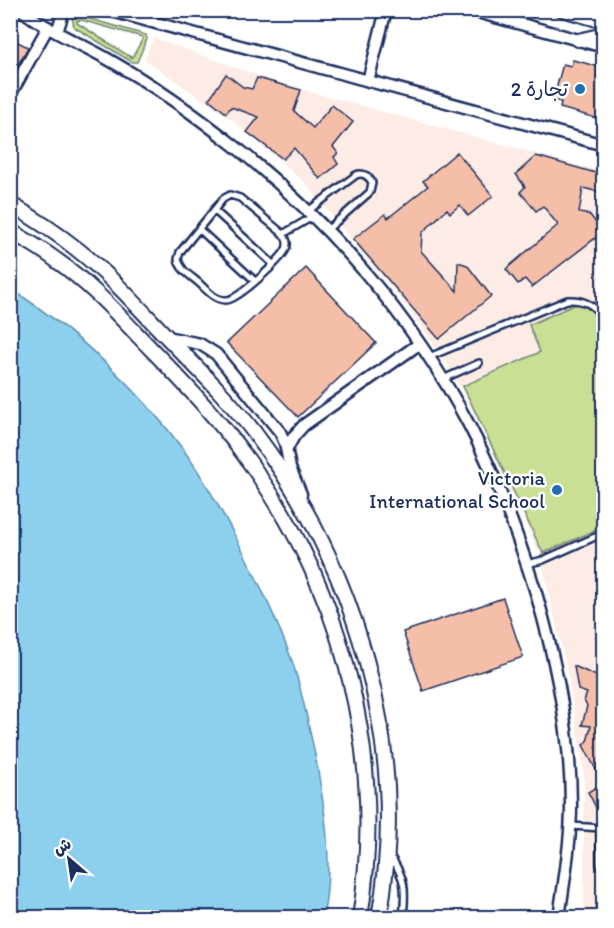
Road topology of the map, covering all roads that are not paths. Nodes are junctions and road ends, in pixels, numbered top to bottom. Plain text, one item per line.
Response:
1 (22, 10) edge
2 (64, 10) edge
3 (108, 10) edge
4 (470, 10) edge
5 (562, 10) edge
6 (385, 11) edge
7 (603, 22) edge
8 (53, 29) junction
9 (603, 34) edge
10 (578, 40) junction
11 (603, 47) edge
12 (368, 81) junction
13 (10, 94) edge
14 (603, 145) edge
15 (10, 204) edge
16 (214, 210) junction
17 (310, 214) junction
18 (199, 229) junction
19 (10, 231) edge
20 (326, 231) junction
21 (284, 234) junction
22 (273, 264) junction
23 (255, 281) junction
24 (603, 319) edge
25 (167, 337) junction
26 (419, 344) junction
27 (429, 358) junction
28 (479, 363) dead end
29 (443, 379) junction
30 (304, 425) junction
31 (276, 427) junction
32 (287, 449) junction
33 (307, 514) junction
34 (603, 533) edge
35 (527, 564) junction
36 (571, 826) junction
37 (602, 828) edge
38 (388, 853) junction
39 (603, 873) edge
40 (564, 889) junction
41 (360, 918) edge
42 (379, 918) edge
43 (403, 918) edge
44 (560, 918) edge
45 (566, 918) edge

1 - 8 street
2 - 8 street
3 - 12 street
4 - 10 street
5 - 7 street
6 - 12 street
8 - 13 street
8 - 17 street
9 - 10 street
10 - 11 street
12 - 14 street
15 - 25 main road
16 - 18 lane
16 - 21 lane
16 - 22 lane
17 - 20 street
17 - 20 lane
17 - 21 lane
18 - 23 lane
18 - 23 lane
19 - 41 main road
20 - 26 street
21 - 22 lane
22 - 23 lane
24 - 27 lane
25 - 31 street
25 - 33 main road
26 - 27 street
26 - 30 street
27 - 29 street
28 - 29 lane
29 - 35 street
30 - 31 street
30 - 32 street
31 - 32 street
32 - 33 street
33 - 38 main road
34 - 35 lane
35 - 36 street
36 - 37 lane
36 - 40 street
37 - 39 lane
38 - 42 main road
38 - 43 lane
40 - 44 street
40 - 45 street

